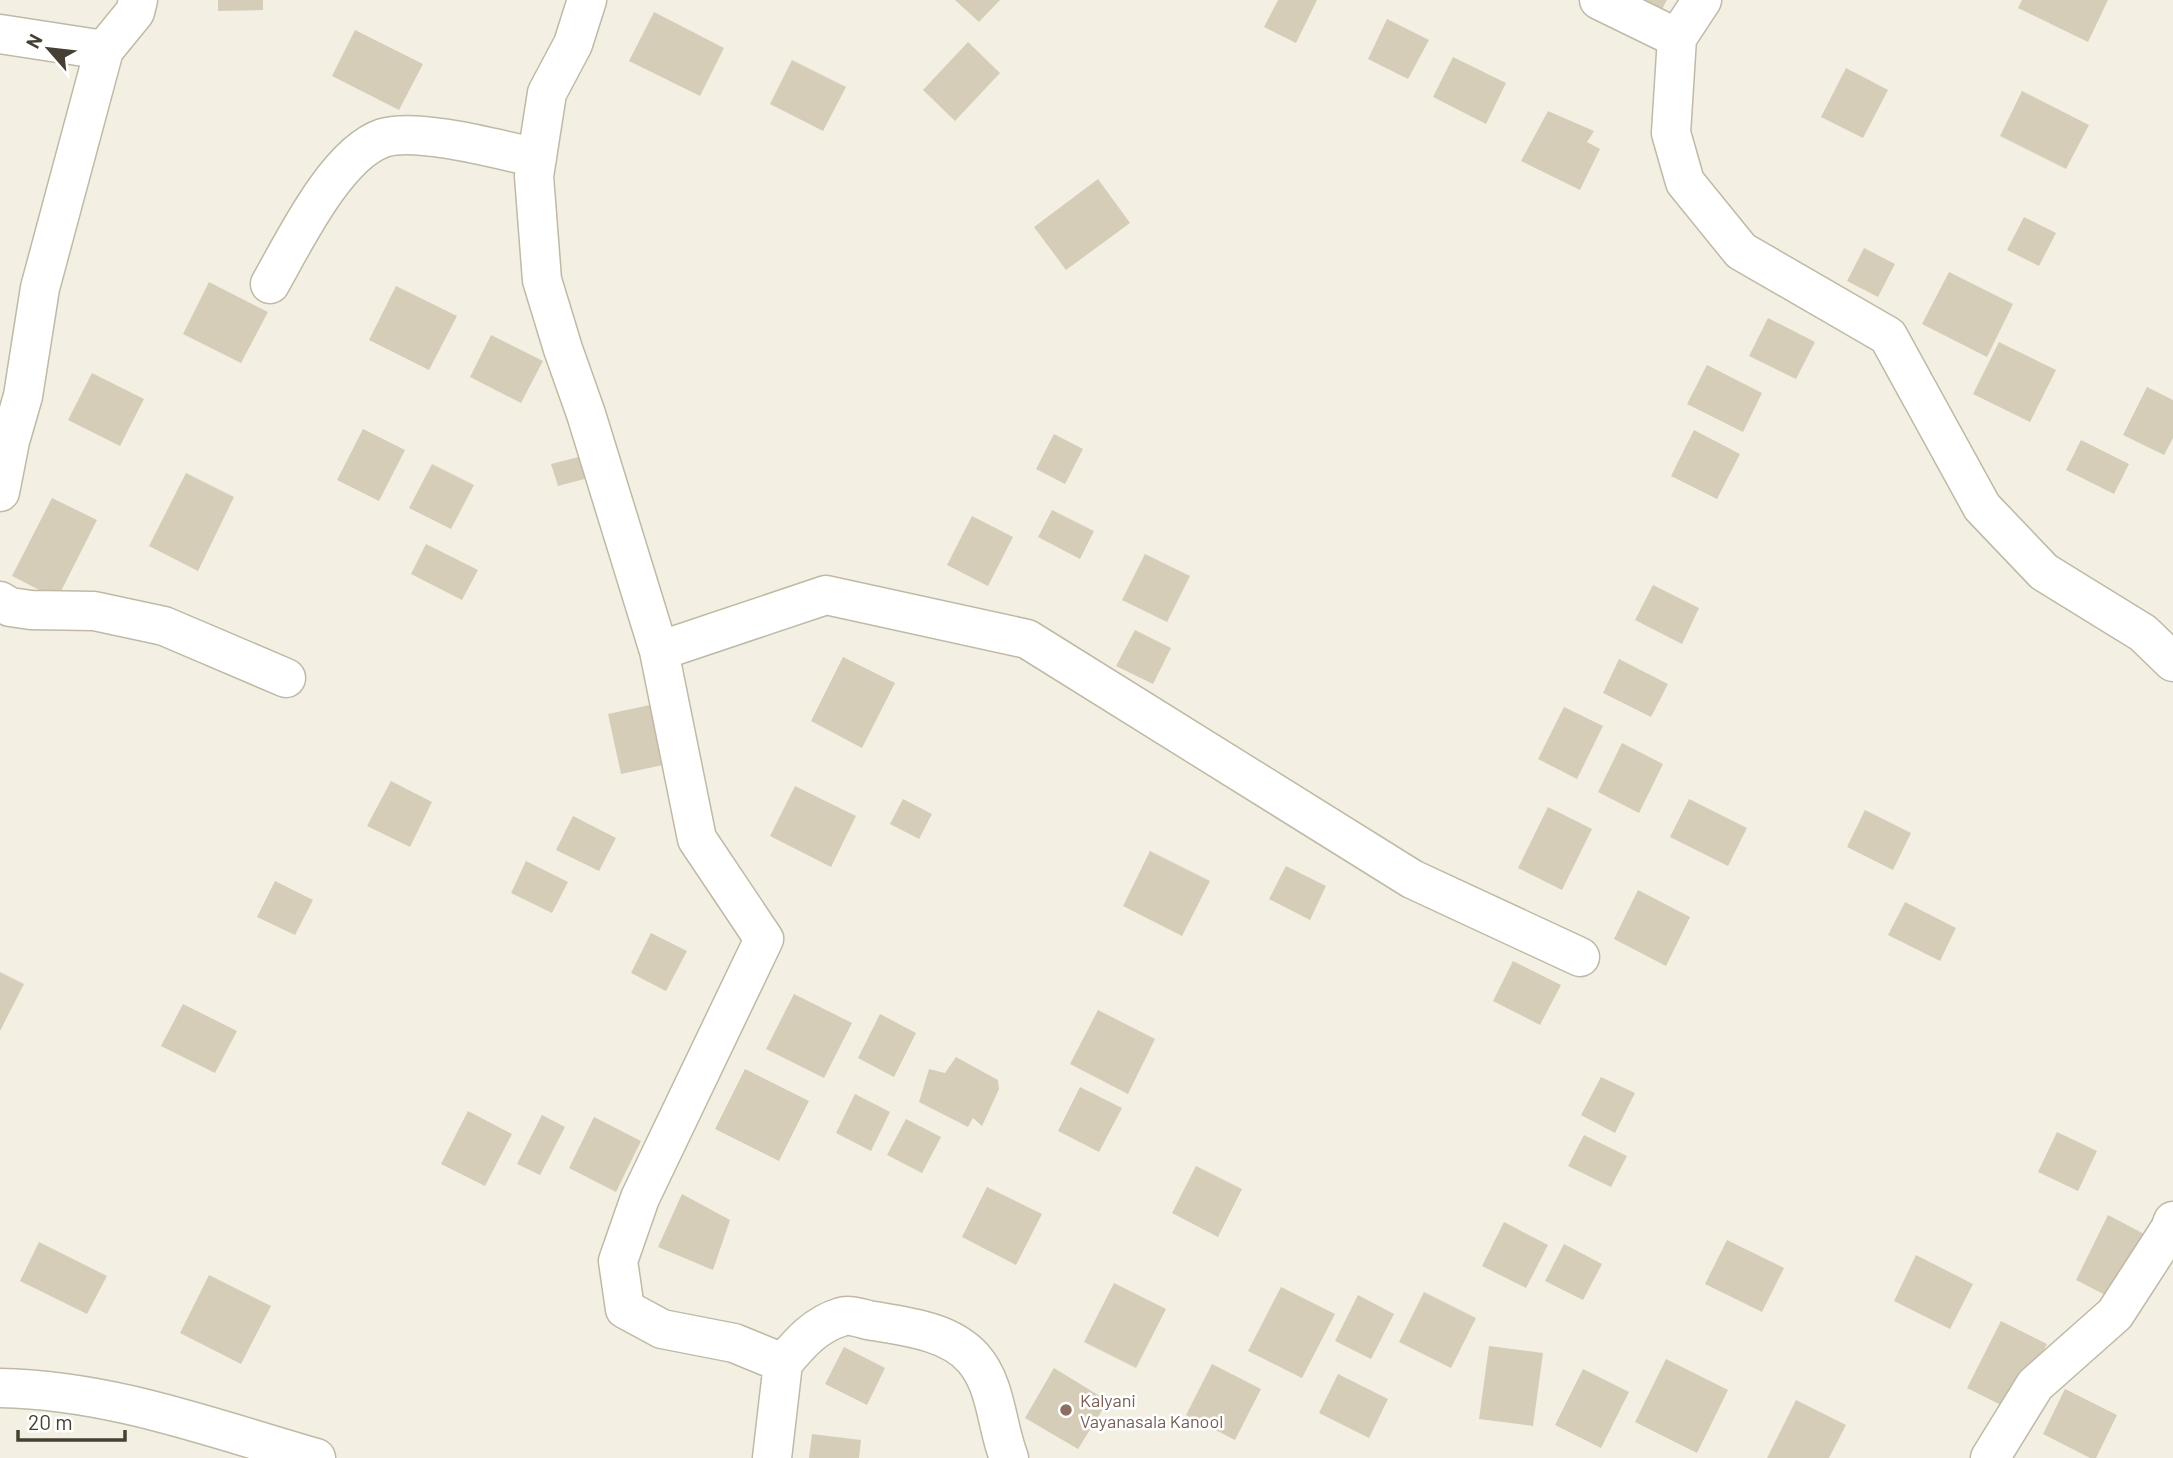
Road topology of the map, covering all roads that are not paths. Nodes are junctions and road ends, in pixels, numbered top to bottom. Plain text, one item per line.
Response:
1 (138, 0) edge
2 (587, 0) edge
3 (1599, 0) edge
4 (1702, 0) edge
5 (0, 34) edge
6 (1677, 38) junction
7 (104, 50) junction
8 (537, 158) junction
9 (270, 284) dead end
10 (0, 492) edge
11 (0, 601) edge
12 (659, 651) junction
13 (2173, 662) edge
14 (286, 678) dead end
15 (1580, 957) dead end
16 (2173, 1221) edge
17 (783, 1363) junction
18 (0, 1388) edge
19 (316, 1458) edge
20 (772, 1458) edge
21 (1009, 1458) edge
22 (1990, 1458) edge

1 - 7 street
2 - 8 street
3 - 6 street
4 - 6 street
5 - 7 street
6 - 13 street
7 - 10 street
8 - 9 street
8 - 12 street
11 - 14 street
12 - 15 street
12 - 17 street
16 - 22 street
17 - 20 street
17 - 21 street
18 - 19 street

